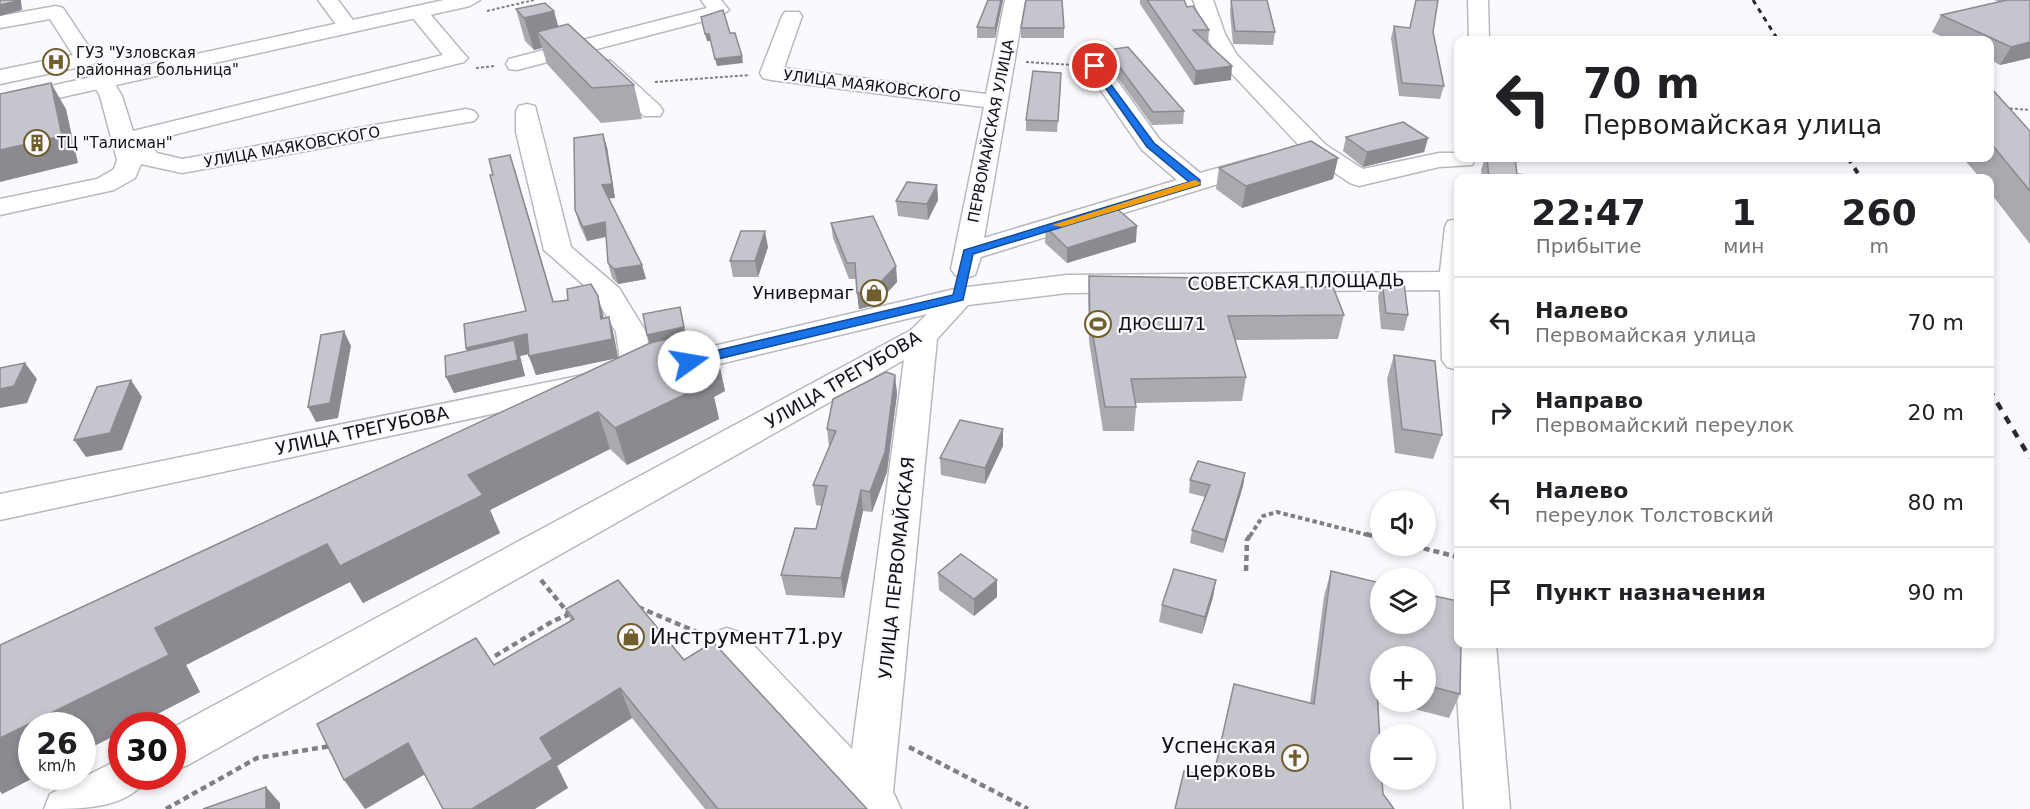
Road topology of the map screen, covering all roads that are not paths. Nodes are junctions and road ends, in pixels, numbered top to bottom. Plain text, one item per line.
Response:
1 (328, 0) edge
2 (470, 0) edge
3 (711, 0) edge
4 (1016, 0) edge
5 (1203, 0) edge
6 (1478, 0) edge
7 (418, 12) junction
8 (792, 16) dead end
9 (0, 22) edge
10 (348, 27) junction
11 (1479, 36) edge
12 (582, 47) junction
13 (517, 64) dead end
14 (1095, 66) road end
15 (0, 77) edge
16 (102, 81) junction
17 (997, 102) junction
18 (0, 104) edge
19 (527, 111) dead end
20 (652, 111) dead end
21 (466, 116) dead end
22 (124, 140) junction
23 (1297, 152) junction
24 (1463, 165) edge
25 (1196, 183) junction
26 (0, 207) edge
27 (968, 252) junction
28 (1454, 281) edge
29 (959, 297) junction
30 (922, 337) junction
31 (632, 375) junction
32 (499, 438) edge
33 (0, 507) edge
34 (727, 645) road end
35 (1475, 648) edge
36 (186, 743) edge
37 (108, 787) edge
38 (874, 804) edge
39 (68, 809) edge
40 (1487, 809) edge

1 - 10 street
2 - 7 street
3 - 12 street
4 - 17 street, ПЕРВОМАЙСКАЯ УЛИЦА
5 - 23 street
6 - 11 street
7 - 10 street
7 - 22 street
8 - 17 street, УЛИЦА МАЯКОВСКОГО
9 - 15 street
10 - 16 street
12 - 13 street
12 - 20 street
14 - 25 street
16 - 18 street
16 - 22 street
17 - 27 street, ПЕРВОМАЙСКАЯ УЛИЦА
19 - 31 street
21 - 22 street, УЛИЦА МАЯКОВСКОГО
22 - 26 street
23 - 24 street
23 - 25 street
25 - 27 street
27 - 29 street, ПЕРВОМАЙСКАЯ УЛИЦА
28 - 29 street, СОВЕТСКАЯ ПЛОЩАДЬ
29 - 30 street, УЛИЦА ТРЕГУБОВА
29 - 31 street, УЛИЦА ТРЕГУБОВА
30 - 36 street, УЛИЦА ТРЕГУБОВА
30 - 38 street, УЛИЦА ПЕРВОМАЙСКАЯ
31 - 32 street
31 - 33 street, УЛИЦА ТРЕГУБОВА
34 - 38 street
35 - 40 street
37 - 39 street

